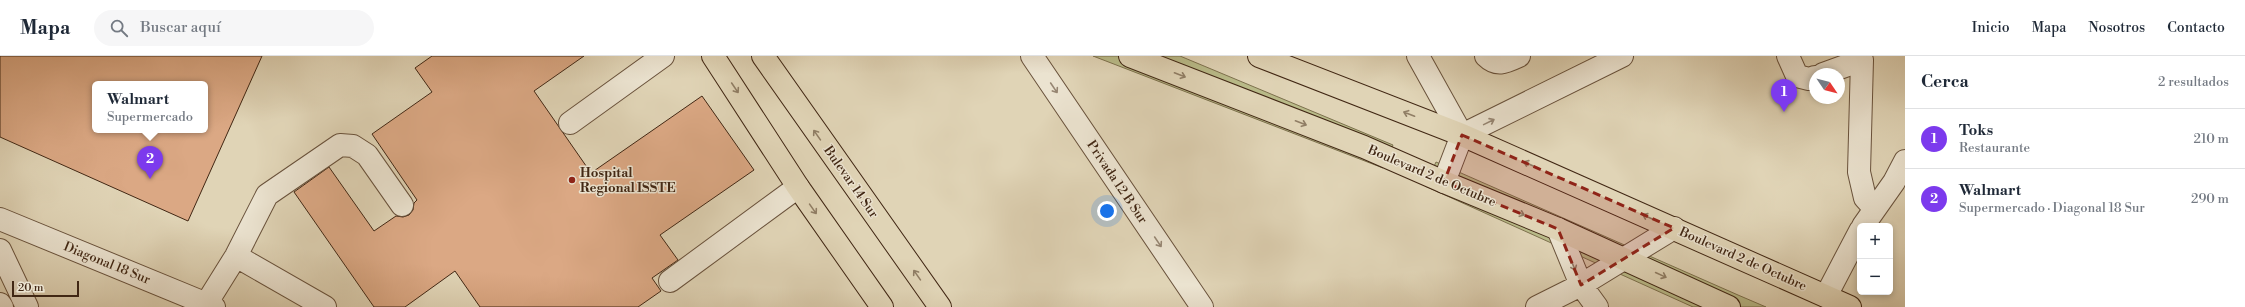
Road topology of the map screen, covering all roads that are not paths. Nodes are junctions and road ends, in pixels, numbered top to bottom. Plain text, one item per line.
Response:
1 (663, 56) edge
2 (713, 56) edge
3 (763, 56) edge
4 (1032, 56) edge
5 (1130, 56) edge
6 (1259, 56) edge
7 (1418, 56) edge
8 (1486, 56) edge
9 (1519, 56) edge
10 (1622, 56) edge
11 (1788, 56) edge
12 (1866, 58) edge
13 (1840, 68) edge
14 (1809, 80) edge
15 (570, 123) dead end
16 (1462, 135) junction
17 (1905, 161) edge
18 (1444, 182) junction
19 (798, 187) junction
20 (402, 205) dead end
21 (1869, 217) edge
22 (0, 218) edge
23 (1558, 228) junction
24 (1674, 228) junction
25 (1857, 237) edge
26 (0, 250) edge
27 (236, 256) junction
28 (1625, 259) junction
29 (670, 281) dead end
30 (1581, 285) junction
31 (1826, 296) junction
32 (0, 304) edge
33 (210, 306) edge
34 (2, 307) edge
35 (27, 307) edge
36 (325, 307) edge
37 (882, 307) edge
38 (940, 307) edge
39 (1202, 307) edge
40 (1537, 307) edge
41 (1597, 307) edge
42 (1729, 307) edge
43 (1850, 307) edge

1 - 15 street
2 -> 19 main road
38 -> 3 main road, Bulevar 14 Sur
4 -> 39 street, Privada 12 B Sur
5 -> 18 main road, Boulevard 2 de Octubre
16 -> 6 main road, Boulevard 2 de Octubre
7 - 16 street
8 - 9 street
16 -> 10 street
11 - 14 street
12 - 13 street
12 - 21 street
16 - 18 street
24 -> 16 main road, Boulevard 2 de Octubre
17 - 21 street
18 -> 23 main road, Boulevard 2 de Octubre
19 - 29 street
19 -> 37 main road
20 - 27 street
22 - 33 street, Diagonal 18 Sur
23 - 28 main road, Boulevard 2 de Octubre
23 -> 30 street
24 - 28 street
24 - 31 main road, Boulevard 2 de Octubre
25 - 31 street
26 - 35 street
27 - 33 street
27 - 36 street
28 - 30 street
28 -> 42 main road, Boulevard 2 de Octubre
30 - 40 street
30 - 41 street
31 - 43 main road, Boulevard 2 de Octubre
32 - 34 street

